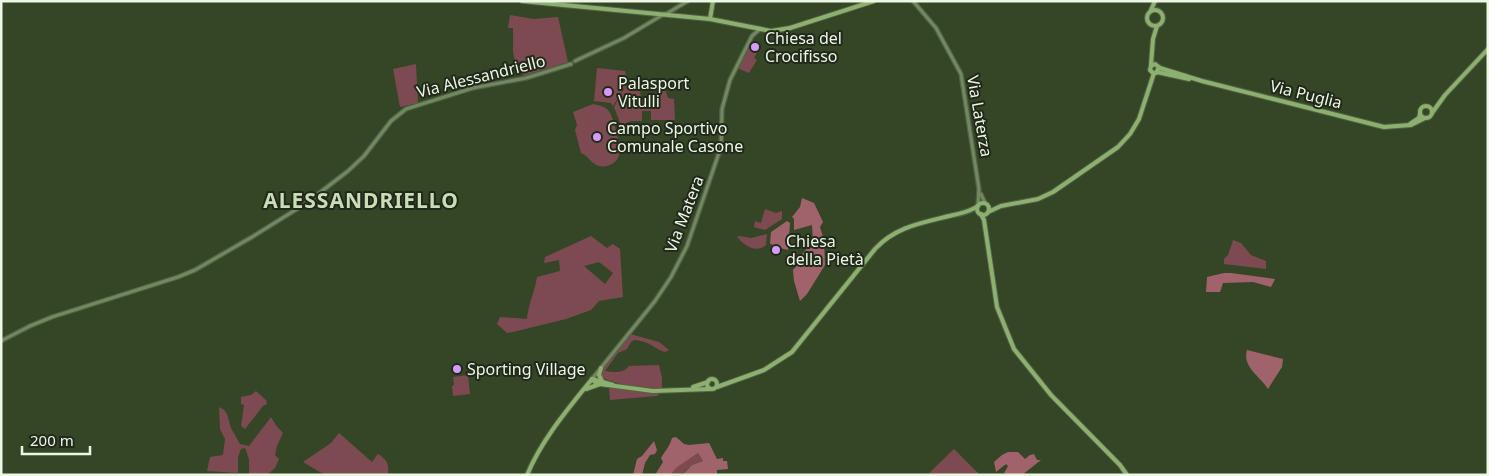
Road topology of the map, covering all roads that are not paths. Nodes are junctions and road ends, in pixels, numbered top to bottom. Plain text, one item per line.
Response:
1 (522, 1) edge
2 (688, 1) edge
3 (713, 1) edge
4 (874, 1) edge
5 (913, 1) edge
6 (1156, 1) edge
7 (1151, 10) junction
8 (1158, 10) junction
9 (665, 14) junction
10 (710, 19) junction
11 (1155, 26) junction
12 (750, 27) junction
13 (758, 29) junction
14 (752, 36) junction
15 (1488, 49) edge
16 (1155, 69) junction
17 (1445, 95) junction
18 (1429, 107) junction
19 (1432, 113) junction
20 (1420, 114) junction
21 (1424, 118) junction
22 (1405, 126) junction
23 (979, 189) junction
24 (985, 204) junction
25 (1009, 204) junction
26 (978, 205) junction
27 (988, 212) junction
28 (980, 214) junction
29 (957, 215) junction
30 (985, 223) junction
31 (1, 342) edge
32 (601, 368) junction
33 (745, 377) junction
34 (592, 379) junction
35 (716, 380) junction
36 (601, 382) junction
37 (708, 382) junction
38 (717, 387) junction
39 (710, 389) junction
40 (583, 390) junction
41 (682, 390) junction
42 (526, 475) edge
43 (1127, 475) edge

1 - 9 main road
2 - 9 street, Via Alessandriello
3 - 10 main road
4 - 13 main road
5 - 23 street, Via Laterza
6 - 7 main road
6 - 8 main road
7 - 8 main road
7 - 11 main road
8 - 11 main road
9 - 10 main road
9 - 31 street, Via Alessandriello
10 - 12 main road
11 - 16 main road
12 - 13 main road
12 - 14 street
13 - 14 street
14 - 32 street, Via Matera
15 - 17 main road
16 - 22 main road, Via Puglia
16 - 25 main road
17 - 18 main road
17 - 19 main road
18 - 19 main road
18 - 20 main road
19 - 21 main road
20 - 21 main road
20 - 22 main road
21 - 22 main road, Via Puglia
23 - 24 street
23 - 26 street
24 - 25 main road
24 - 26 main road
24 - 27 main road
25 - 27 main road
26 - 28 main road
26 - 29 main road
27 - 28 main road
27 - 30 main road
28 - 29 main road
28 - 30 main road
29 - 33 main road
30 - 43 main road
32 - 34 street, Via Matera
32 - 36 main road
33 - 35 main road
33 - 38 main road
34 - 36 main road
34 - 40 main road
35 - 37 main road
35 - 38 main road
36 - 40 main road
36 - 41 main road
37 - 39 main road
37 - 41 main road
38 - 39 main road
39 - 41 main road
40 - 42 main road

